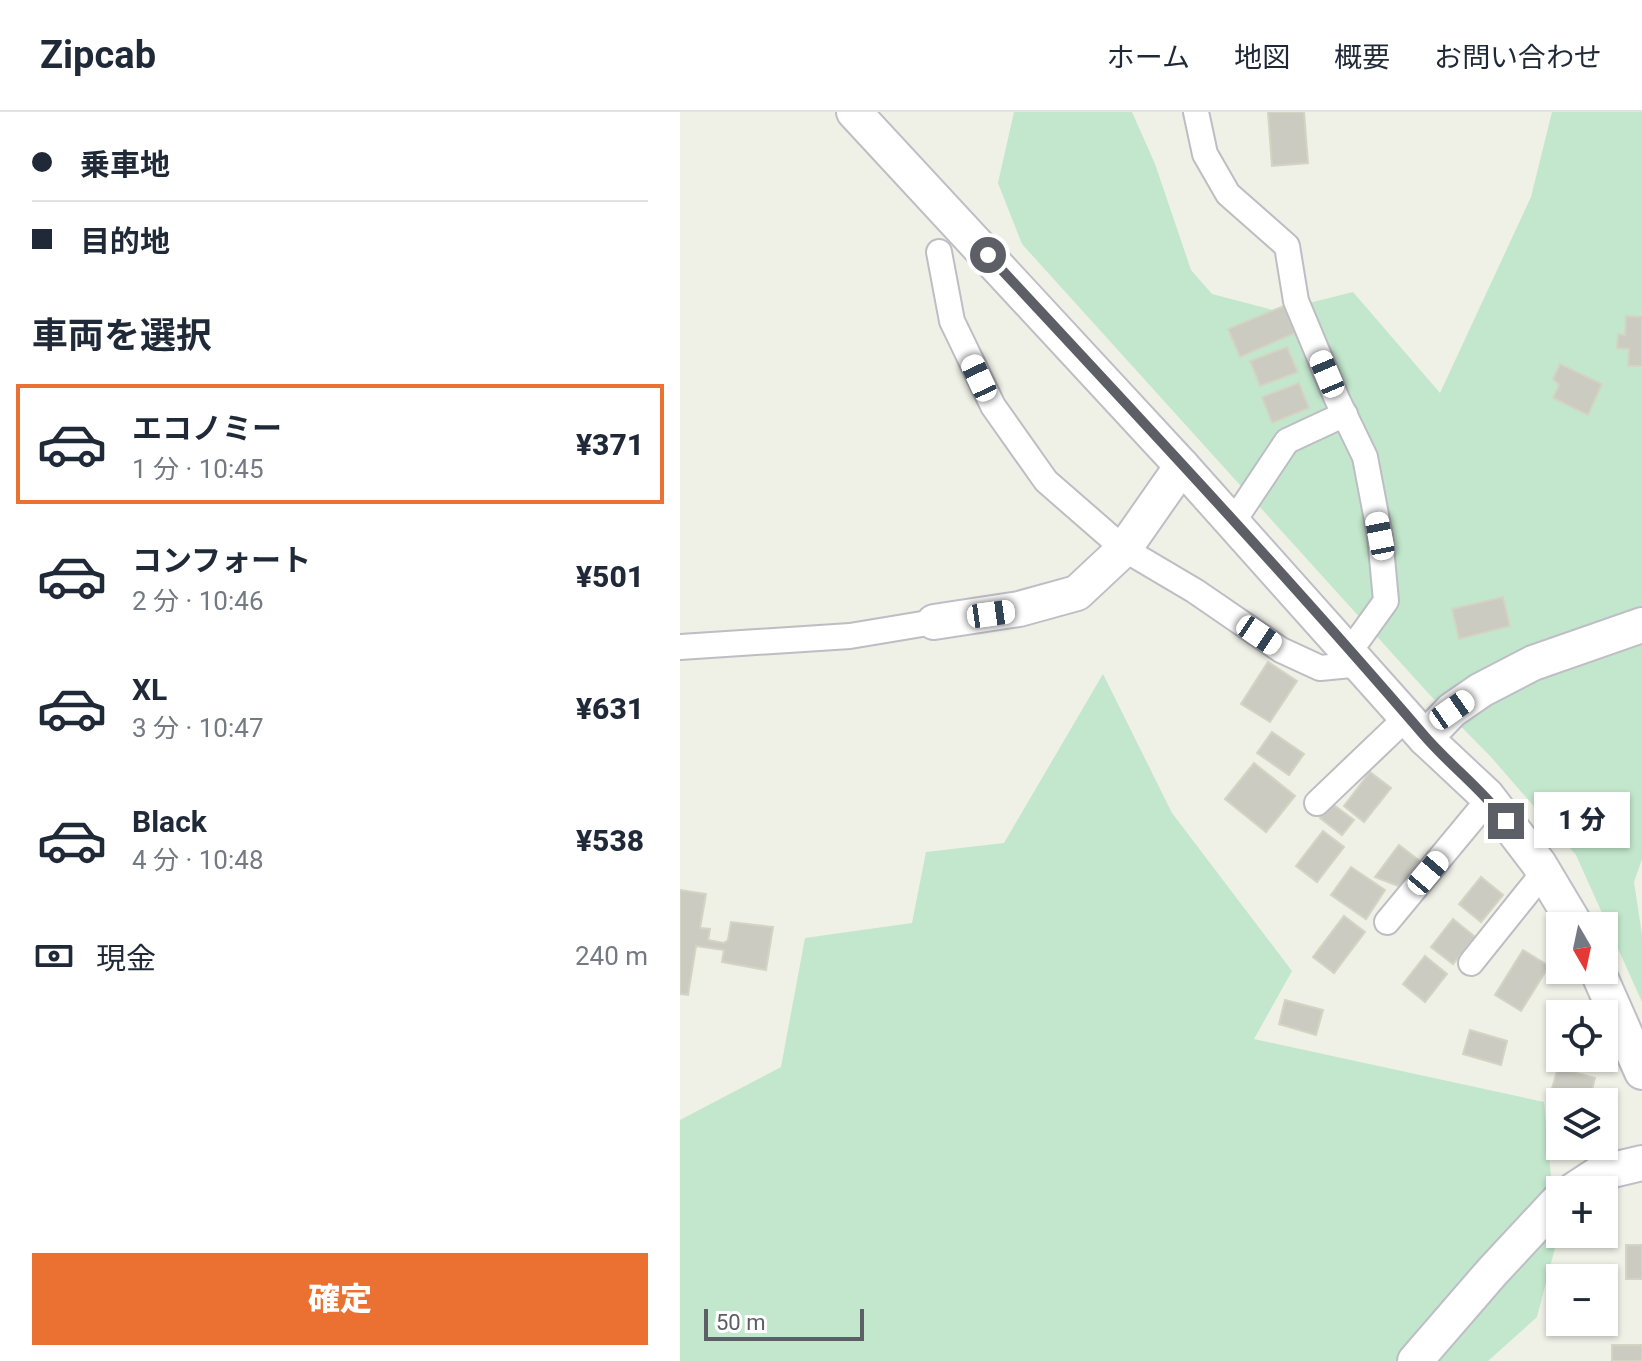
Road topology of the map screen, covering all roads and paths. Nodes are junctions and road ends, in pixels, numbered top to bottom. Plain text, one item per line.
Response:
1 (1196, 112) edge
2 (869, 117) edge
3 (939, 252) dead end
4 (1345, 414) junction
5 (1182, 466) junction
6 (1233, 522) junction
7 (1124, 549) junction
8 (934, 622) joint
9 (1642, 625) edge
10 (680, 647) edge
11 (1356, 657) junction
12 (1416, 727) junction
13 (1489, 799) junction
14 (1317, 803) dead end
15 (1544, 872) junction
16 (1568, 912) edge
17 (1387, 922) dead end
18 (1471, 963) dead end
19 (1603, 984) edge
20 (1641, 1069) edge
21 (1642, 1163) edge
22 (1595, 1176) edge
23 (1546, 1214) edge
24 (1415, 1361) edge

1 - 4 street
2 - 5 street
3 - 7 street
4 - 6 street
4 - 11 street
5 - 6 street
5 - 7 street
6 - 11 street
7 - 8 street
7 - 11 street
8 - 10 street
9 - 12 street
11 - 12 street
12 - 13 street
12 - 14 street
13 - 15 street
13 - 17 street
15 - 16 street
15 - 18 street
19 - 20 street
21 - 22 street
23 - 24 street

